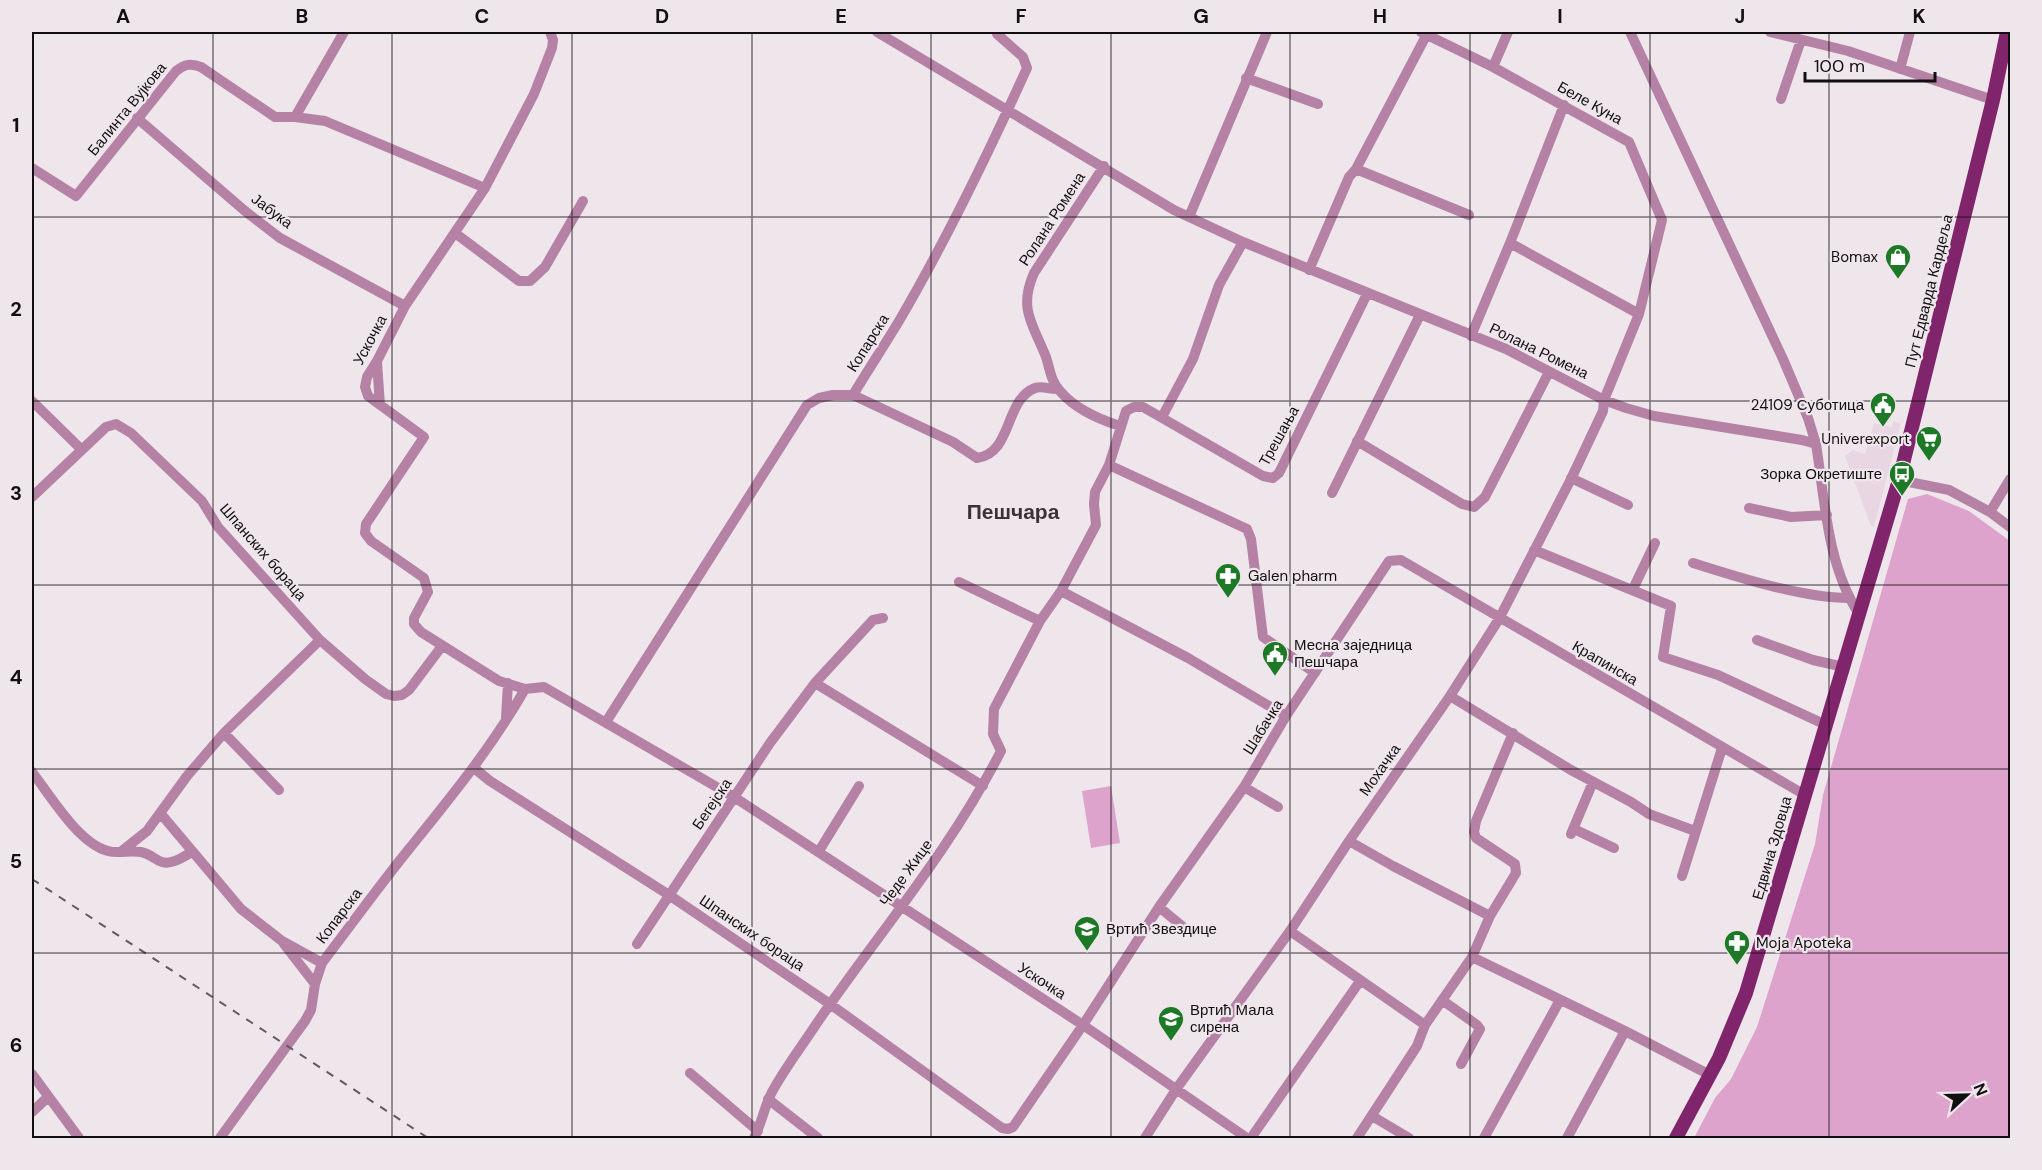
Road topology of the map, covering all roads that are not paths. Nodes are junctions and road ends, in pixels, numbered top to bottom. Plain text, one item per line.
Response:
1 (344, 32) edge
2 (550, 32) edge
3 (877, 32) edge
4 (993, 32) edge
5 (1267, 32) edge
6 (1508, 32) edge
7 (1630, 32) edge
8 (1770, 32) edge
9 (1910, 32) edge
10 (2007, 32) edge
11 (1424, 33) edge
12 (1801, 40) junction
13 (1493, 67) junction
14 (1900, 69) junction
15 (1246, 78) junction
16 (1781, 99) dead end
17 (1993, 100) junction
18 (1318, 104) dead end
19 (1564, 105) junction
20 (1008, 111) junction
21 (295, 117) junction
22 (137, 118) junction
23 (1104, 166) junction
24 (32, 168) edge
25 (1356, 169) junction
26 (485, 188) junction
27 (584, 201) dead end
28 (1469, 214) dead end
29 (1189, 217) junction
30 (455, 234) junction
31 (1243, 242) junction
32 (1510, 243) junction
33 (1309, 270) junction
34 (1367, 294) junction
35 (405, 306) junction
36 (1639, 314) junction
37 (1420, 315) junction
38 (1471, 336) junction
39 (1549, 372) junction
40 (1058, 389) junction
41 (853, 395) junction
42 (1604, 400) junction
43 (32, 401) edge
44 (1162, 417) junction
45 (1120, 426) junction
46 (1357, 441) junction
47 (1816, 444) junction
48 (82, 450) junction
49 (1109, 465) junction
50 (1571, 478) junction
51 (2010, 479) edge
52 (1899, 480) junction
53 (1332, 493) dead end
54 (32, 497) edge
55 (1628, 505) dead end
56 (1749, 508) dead end
57 (1990, 512) junction
58 (1827, 515) junction
59 (2010, 527) edge
60 (1655, 543) dead end
61 (1534, 550) junction
62 (1877, 557) joint
63 (1389, 561) joint
64 (1693, 563) dead end
65 (959, 582) dead end
66 (1633, 589) junction
67 (1061, 591) junction
68 (1848, 598) junction
69 (1859, 614) junction
70 (883, 618) dead end
71 (1500, 618) junction
72 (1040, 621) junction
73 (320, 640) junction
74 (1756, 640) dead end
75 (442, 646) junction
76 (1844, 667) junction
77 (1316, 673) junction
78 (508, 683) junction
79 (815, 683) junction
80 (525, 688) junction
81 (1450, 696) junction
82 (1286, 716) junction
83 (606, 722) junction
84 (505, 723) junction
85 (1827, 725) junction
86 (224, 733) junction
87 (1513, 733) junction
88 (1722, 748) junction
89 (474, 768) junction
90 (32, 772) edge
91 (1593, 782) junction
92 (859, 786) dead end
93 (983, 786) junction
94 (1244, 787) junction
95 (279, 790) dead end
96 (1805, 795) junction
97 (734, 797) junction
98 (1278, 807) dead end
99 (161, 814) junction
100 (1695, 831) junction
101 (1349, 841) junction
102 (1614, 848) dead end
103 (122, 851) junction
104 (192, 852) junction
105 (819, 852) junction
106 (1682, 876) dead end
107 (669, 896) junction
108 (901, 906) junction
109 (1159, 907) junction
110 (1490, 916) junction
111 (1182, 926) dead end
112 (1290, 931) junction
113 (282, 941) junction
114 (637, 944) dead end
115 (1472, 957) junction
116 (322, 963) junction
117 (1360, 981) junction
118 (315, 984) junction
119 (1442, 1000) junction
120 (1560, 1000) junction
121 (831, 1004) junction
122 (1083, 1025) junction
123 (1425, 1025) junction
124 (1625, 1031) junction
125 (1461, 1064) dead end
126 (690, 1073) dead end
127 (32, 1074) edge
128 (1710, 1076) junction
129 (1177, 1089) junction
130 (48, 1097) junction
131 (768, 1099) junction
132 (32, 1112) edge
133 (1372, 1116) junction
134 (1008, 1129) joint
135 (756, 1135) edge
136 (79, 1138) edge
137 (220, 1138) edge
138 (818, 1138) edge
139 (1145, 1138) edge
140 (1249, 1138) edge
141 (1358, 1138) edge
142 (1409, 1138) edge
143 (1484, 1138) edge
144 (1567, 1138) edge
145 (1676, 1138) edge

1 - 21 street
2 - 26 street, Ускочка
3 - 20 street, Ролана Ромена
4 - 20 street, Копарска
5 - 15 street
6 - 13 street
7 - 47 street
8 - 12 street
9 - 14 street
10 - 17 main road, Пут Едварда Кардеља
11 - 13 street, Беле Куна
11 - 25 street
12 - 14 street
12 - 16 street
13 - 19 street, Беле Куна
14 - 17 street
15 - 18 street
15 - 29 street
17 - 52 main road, Пут Едварда Кардеља
19 - 32 street
19 - 36 street, Беле Куна
20 - 23 street, Ролана Ромена
20 - 41 street, Копарска
21 - 22 street, Балинта Вујкова
21 - 26 street
22 - 24 street, Балинта Вујкова
22 - 35 street, Јабука
23 - 29 street, Ролана Ромена
23 - 40 street, Ролана Ромена
25 - 28 street
25 - 33 street
26 - 30 street, Ускочка
27 - 30 street
29 - 31 street, Ролана Ромена
30 - 35 street, Ускочка
31 - 33 street, Ролана Ромена
31 - 44 street
32 - 36 street
32 - 38 street
33 - 34 street, Ролана Ромена
34 - 37 street, Ролана Ромена
34 - 44 street, Трешања
35 - 75 street, Ускочка
36 - 42 street, Беле Куна
37 - 38 street, Ролана Ромена
37 - 46 street
38 - 39 street, Ролана Ромена
39 - 42 street, Ролана Ромена
39 - 46 street
40 - 41 street
40 - 45 street, Ролана Ромена
41 - 83 street, Копарска
42 - 47 street, Ролана Ромена
42 - 50 street, Мохачка
43 - 48 street
44 - 45 street
45 - 49 street
46 - 53 street
47 - 58 street
48 - 54 street, Шпанских бораца
48 - 73 street, Шпанских бораца
49 - 67 street
49 - 77 street
50 - 55 street
50 - 61 street, Мохачка
51 - 57 street
52 - 57 street
52 - 62 main road, Пут Едварда Кардеља
56 - 58 street
57 - 59 street
58 - 68 street
60 - 66 street
61 - 66 street
61 - 71 street, Мохачка
62 - 69 main road, Едвина Здовца
63 - 71 street, Крапинска
63 - 77 street, Шабачка
64 - 68 street
65 - 72 street
66 - 85 street
67 - 72 street
67 - 82 street
68 - 69 street
69 - 76 main road, Едвина Здовца
70 - 79 street, Бегејска
71 - 81 street, Мохачка
71 - 88 street, Крапинска
72 - 93 street, Чеде Жице
73 - 75 street, Шпанских бораца
73 - 86 street
74 - 76 street
75 - 78 street, Ускочка
76 - 85 main road, Едвина Здовца
77 - 82 street, Шабачка
78 - 80 street, Ускочка
78 - 84 street
79 - 93 street
79 - 97 street, Бегејска
80 - 83 street, Ускочка
80 - 84 street, Копарска
81 - 87 street
81 - 101 street, Мохачка
82 - 94 street, Шабачка
83 - 97 street, Ускочка
84 - 89 street, Копарска
85 - 96 main road, Едвина Здовца
86 - 95 street
86 - 99 street
87 - 91 street
87 - 110 street
88 - 96 street, Крапинска
88 - 100 street
89 - 107 street, Шпанских бораца
89 - 116 street, Копарска
90 - 103 street
91 - 100 street
91 - 102 street
92 - 105 street
93 - 108 street, Чеде Жице
94 - 98 street
94 - 109 street, Шабачка
96 - 128 main road, Едвина Здовца
97 - 105 street, Ускочка
97 - 107 street, Бегејска
99 - 103 street
99 - 104 street
100 - 106 street
101 - 110 street
101 - 112 street, Мохачка
103 - 104 street
104 - 113 street
105 - 108 street, Ускочка
107 - 114 street, Бегејска
107 - 121 street, Шпанских бораца
108 - 121 street, Чеде Жице
108 - 122 street, Ускочка
109 - 111 street
109 - 122 street, Шабачка
110 - 115 street
112 - 117 street
112 - 129 street, Мохачка
113 - 116 street
113 - 118 street
115 - 119 street
115 - 120 street
116 - 118 street, Копарска
117 - 123 street
117 - 140 street
118 - 137 street, Копарска
119 - 123 street
119 - 125 street
120 - 124 street
120 - 143 street
121 - 131 street, Чеде Жице
121 - 134 street, Шпанских бораца
122 - 129 street, Ускочка
122 - 134 street, Шабачка
123 - 133 street
124 - 128 street
124 - 144 street
126 - 135 street, Чеде Жице
127 - 130 street
128 - 145 main road, Едвина Здовца
129 - 139 street, Мохачка
129 - 140 street, Ускочка
130 - 132 street
130 - 136 street
131 - 135 street, Чеде Жице
131 - 138 street
133 - 141 street
133 - 142 street

